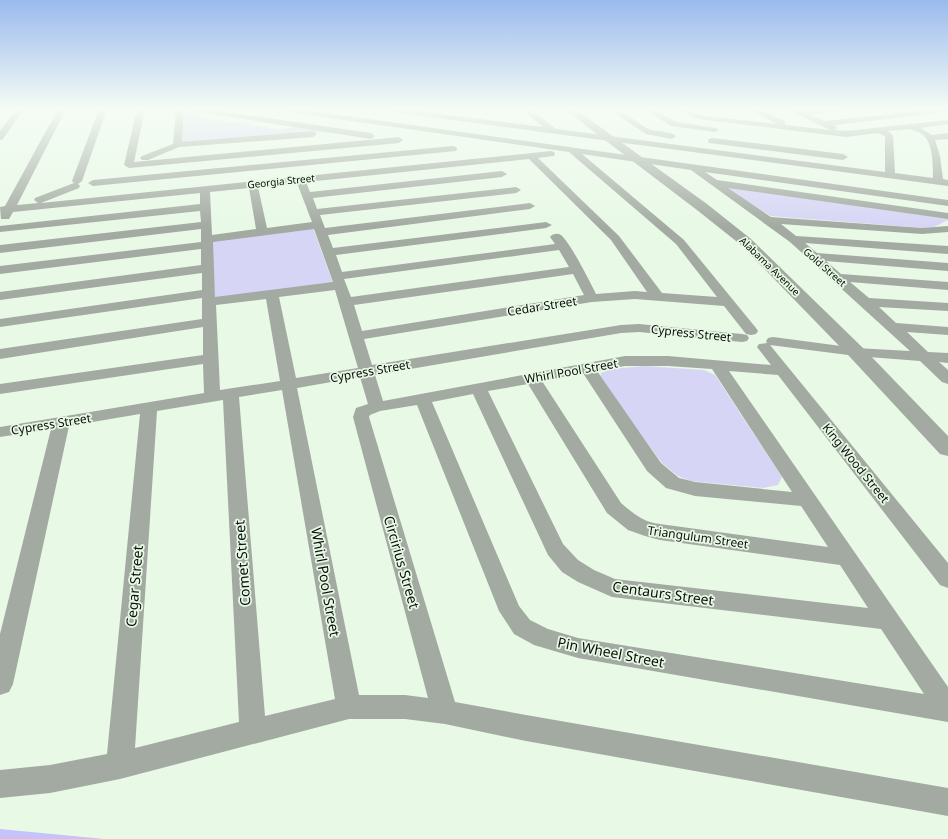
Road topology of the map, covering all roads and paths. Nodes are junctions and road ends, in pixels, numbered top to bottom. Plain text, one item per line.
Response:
1 (41, 148) edge
2 (89, 148) edge
3 (128, 148) edge
4 (169, 148) edge
5 (321, 148) edge
6 (451, 148) edge
7 (547, 148) edge
8 (595, 148) edge
9 (624, 148) edge
10 (655, 148) edge
11 (774, 148) edge
12 (844, 148) edge
13 (889, 148) edge
14 (933, 148) edge
15 (476, 152) dead end
16 (573, 152) junction
17 (531, 156) junction
18 (935, 156) junction
19 (514, 157) junction
20 (843, 157) junction
21 (948, 158) edge
22 (490, 160) junction
23 (639, 160) junction
24 (692, 167) junction
25 (122, 168) junction
26 (943, 169) edge
27 (844, 170) junction
28 (502, 174) junction
29 (890, 176) junction
30 (300, 179) junction
31 (93, 181) junction
32 (713, 182) junction
33 (938, 182) junction
34 (76, 183) junction
35 (948, 183) edge
36 (252, 184) junction
37 (205, 189) junction
38 (516, 190) junction
39 (306, 196) junction
40 (947, 203) edge
41 (530, 206) junction
42 (205, 207) junction
43 (8, 209) edge
44 (313, 214) junction
45 (947, 216) edge
46 (769, 220) junction
47 (206, 225) junction
48 (546, 225) junction
49 (0, 226) edge
50 (0, 229) edge
51 (320, 229) junction
52 (948, 229) edge
53 (262, 232) junction
54 (792, 238) junction
55 (207, 242) junction
56 (563, 246) junction
57 (0, 249) edge
58 (948, 250) edge
59 (329, 252) junction
60 (813, 256) junction
61 (948, 267) edge
62 (208, 268) junction
63 (0, 270) edge
64 (577, 270) junction
65 (838, 277) junction
66 (339, 280) junction
67 (948, 286) edge
68 (272, 294) junction
69 (0, 296) edge
70 (657, 296) junction
71 (209, 298) junction
72 (592, 298) junction
73 (346, 302) junction
74 (729, 302) junction
75 (865, 302) junction
76 (948, 307) edge
77 (209, 322) junction
78 (0, 323) edge
79 (892, 327) junction
80 (948, 331) edge
81 (747, 335) junction
82 (356, 336) junction
83 (769, 344) junction
84 (856, 352) junction
85 (0, 354) edge
86 (924, 356) junction
87 (211, 358) junction
88 (948, 358) edge
89 (717, 365) junction
90 (587, 368) junction
91 (782, 371) junction
92 (366, 372) junction
93 (532, 378) junction
94 (948, 379) edge
95 (290, 385) junction
96 (478, 388) junction
97 (0, 389) edge
98 (222, 396) junction
99 (423, 398) junction
100 (149, 408) junction
101 (370, 410) junction
102 (61, 422) junction
103 (0, 432) edge
104 (948, 449) edge
105 (808, 500) junction
106 (847, 558) junction
107 (948, 579) edge
108 (888, 620) junction
109 (0, 684) edge
110 (349, 707) junction
111 (948, 709) edge
112 (445, 712) junction
113 (253, 732) junction
114 (120, 765) junction
115 (0, 784) edge
116 (948, 802) edge

1 - 43 street
2 - 34 street
3 - 25 street
4 - 25 street
5 - 25 street
6 - 31 street
7 - 16 street
8 - 16 street, Georgia Street
9 - 23 street, Alabama Avenue
10 - 27 street
11 - 20 street
12 - 20 street
13 - 29 street
14 - 18 street
15 - 19 street
16 - 17 street, Georgia Street
16 - 23 street
16 - 74 street
17 - 19 street, Georgia Street
17 - 70 street
18 - 21 street
18 - 26 street
19 - 22 street, Georgia Street
20 - 27 street
22 - 28 street
22 - 30 street, Georgia Street
23 - 24 street
23 - 84 street, Alabama Avenue
24 - 32 street, Gold Street
24 - 40 street
25 - 31 street
26 - 33 street
27 - 29 street
28 - 38 street
28 - 39 street
29 - 33 street
30 - 36 street, Georgia Street
30 - 39 street, Circirius Street
31 - 34 street
32 - 45 street
32 - 46 street, Gold Street
33 - 35 street
34 - 43 street
36 - 37 street, Georgia Street
36 - 53 street
37 - 42 street, Comet Street
37 - 43 street, Georgia Street
38 - 41 street
38 - 44 street
39 - 44 street, Circirius Street
40 - 45 street
41 - 48 street
41 - 51 street
42 - 47 street, Comet Street
42 - 50 street
43 - 49 street
44 - 51 street, Circirius Street
46 - 52 street
46 - 54 street, Gold Street
47 - 55 street, Comet Street
47 - 57 street
48 - 56 street
48 - 59 street
51 - 53 street
51 - 59 street, Circirius Street
53 - 55 street
54 - 58 street
54 - 60 street, Gold Street
55 - 62 street, Comet Street
55 - 63 street
56 - 64 street
56 - 66 street
59 - 66 street, Circirius Street
60 - 61 street
60 - 65 street, Gold Street
62 - 69 street
62 - 71 street, Comet Street
64 - 72 street
64 - 73 street
65 - 67 street
65 - 75 street, Gold Street
66 - 68 street
66 - 73 street, Circirius Street
68 - 71 street
68 - 95 street, Whirl Pool Street
70 - 72 street, Cedar Street
70 - 74 street, Cedar Street
71 - 77 street, Comet Street
71 - 78 street
72 - 82 street, Cedar Street
73 - 82 street, Circirius Street
74 - 81 street
75 - 76 street
75 - 79 street, Gold Street
77 - 85 street
77 - 87 street, Comet Street
79 - 80 street
79 - 86 street, Gold Street
81 - 83 street, Cypress Street
81 - 92 street, Cypress Street
82 - 92 street, Circirius Street
83 - 84 street
83 - 91 street, King Wood Street
84 - 86 street
84 - 104 street, Alabama Avenue
86 - 88 street
86 - 94 street, Gold Street
87 - 97 street
87 - 98 street, Comet Street
89 - 90 street, Whirl Pool Street
89 - 91 street, Whirl Pool Street
89 - 105 street
90 - 93 street, Whirl Pool Street
90 - 105 street
91 - 107 street, King Wood Street
92 - 95 street, Cypress Street
92 - 101 street, Circirius Street
93 - 96 street, Whirl Pool Street
93 - 106 street, Triangulum Street
95 - 98 street, Cypress Street
95 - 110 street, Whirl Pool Street
96 - 99 street, Whirl Pool Street
96 - 108 street, Centaurs Street
98 - 100 street, Cypress Street
98 - 113 street, Comet Street
99 - 101 street, Whirl Pool Street
99 - 111 street, Pin Wheel Street
100 - 102 street, Cypress Street
100 - 114 street, Cegar Street
101 - 112 street, Circirius Street
102 - 103 street, Cypress Street
102 - 109 street
105 - 106 street
106 - 108 street
108 - 111 street
110 - 112 street
110 - 113 street
112 - 116 street
113 - 114 street
114 - 115 street

